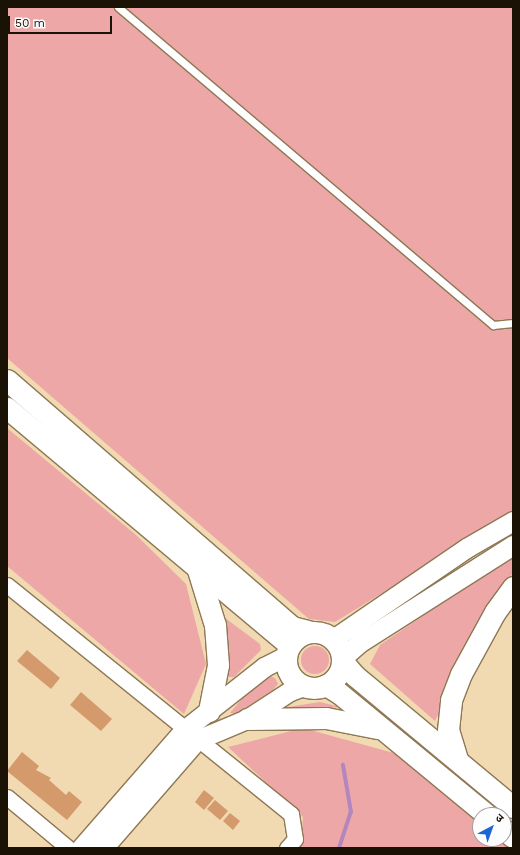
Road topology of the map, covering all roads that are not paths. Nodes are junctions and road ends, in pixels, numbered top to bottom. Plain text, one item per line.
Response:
1 (118, 7) edge
2 (513, 323) edge
3 (7, 380) edge
4 (7, 408) edge
5 (513, 521) edge
6 (513, 545) edge
7 (196, 567) junction
8 (513, 587) edge
9 (8, 588) edge
10 (312, 632) junction
11 (333, 639) junction
12 (288, 650) junction
13 (342, 660) junction
14 (326, 685) junction
15 (304, 686) junction
16 (209, 711) junction
17 (248, 719) junction
18 (386, 731) junction
19 (190, 735) junction
20 (456, 759) junction
21 (7, 797) edge
22 (477, 807) edge
23 (513, 807) edge
24 (68, 848) edge
25 (81, 848) edge
26 (103, 848) edge
27 (287, 848) edge

1 - 2 lane
3 - 10 main road
4 - 7 main road
5 - 11 street
6 - 13 street
7 - 12 main road
7 - 16 main road
8 - 20 main road
9 - 19 street
10 - 11 main road
10 - 12 main road
11 - 13 main road
12 - 15 main road
12 - 16 street
13 - 14 main road
13 - 20 main road
14 - 15 main road
14 - 18 main road
15 - 17 street
16 - 19 street
17 - 18 main road
17 - 19 street
18 - 22 main road
19 - 25 street
19 - 26 street
19 - 27 street
20 - 23 main road
21 - 24 street

